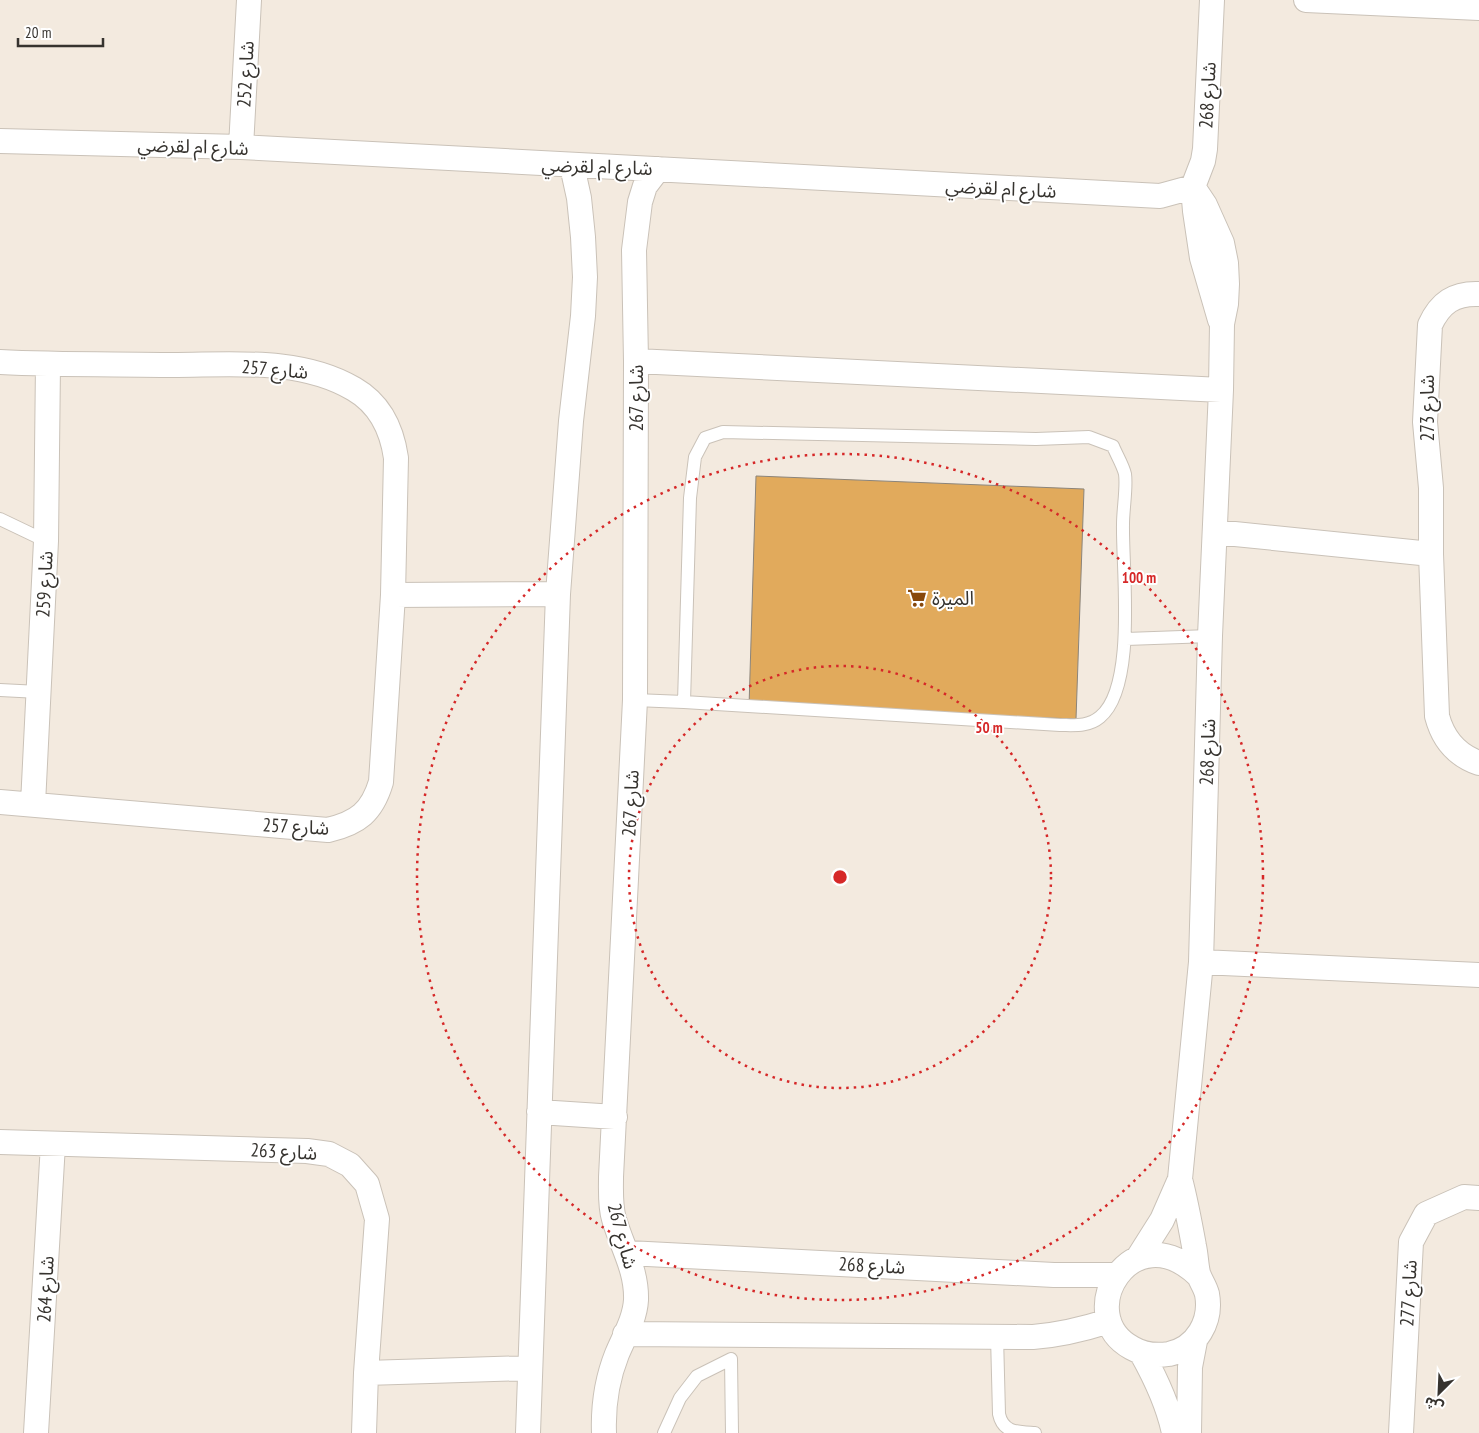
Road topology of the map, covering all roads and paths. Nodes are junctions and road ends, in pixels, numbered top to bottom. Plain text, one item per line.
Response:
1 (249, 0) edge
2 (1212, 0) edge
3 (1306, 0) edge
4 (1479, 8) edge
5 (0, 141) edge
6 (241, 147) junction
7 (572, 166) junction
8 (658, 169) junction
9 (1192, 187) junction
10 (1479, 294) edge
11 (0, 362) edge
12 (636, 362) junction
13 (48, 364) junction
14 (1222, 390) junction
15 (0, 519) edge
16 (1215, 532) junction
17 (46, 541) junction
18 (1431, 554) junction
19 (558, 594) junction
20 (393, 595) junction
21 (1210, 636) junction
22 (1126, 639) junction
23 (0, 690) edge
24 (40, 692) junction
25 (635, 700) junction
26 (684, 702) junction
27 (1479, 763) edge
28 (0, 802) edge
29 (33, 804) junction
30 (1201, 962) junction
31 (1479, 975) edge
32 (539, 1112) junction
33 (615, 1118) junction
34 (0, 1142) edge
35 (53, 1144) junction
36 (1180, 1179) junction
37 (1479, 1198) edge
38 (628, 1253) junction
39 (1138, 1258) junction
40 (1116, 1275) junction
41 (1198, 1275) junction
42 (1109, 1321) junction
43 (625, 1334) junction
44 (733, 1334) junction
45 (998, 1336) junction
46 (1195, 1341) junction
47 (1142, 1354) junction
48 (731, 1359) junction
49 (530, 1368) junction
50 (366, 1373) junction
51 (36, 1433) edge
52 (364, 1433) edge
53 (528, 1433) edge
54 (604, 1433) edge
55 (664, 1433) edge
56 (732, 1433) edge
57 (1035, 1433) edge
58 (1174, 1433) edge
59 (1189, 1433) edge
60 (1402, 1433) edge

1 - 6 street, شارع 252
2 - 9 street, شارع 268
3 - 4 street
5 - 6 street, شارع ام لقرضي
6 - 7 street, شارع ام لقرضي
7 - 8 street, شارع ام لقرضي
7 - 19 street
8 - 9 street, شارع ام لقرضي
8 - 12 street, شارع 267
9 - 14 street, شارع 268
10 - 18 street, شارع 273
11 - 13 street, شارع 257
12 - 14 street
12 - 25 street, شارع 267
13 - 17 street, شارع 259
13 - 20 street, شارع 257
14 - 16 street, شارع 268
15 - 17 lane
16 - 18 street
16 - 21 street, شارع 268
17 - 24 street, شارع 259
18 - 27 street, شارع 273
19 - 20 street
19 - 32 street
20 - 29 street, شارع 257
21 - 22 lane
21 - 30 street, شارع 268
22 - 26 lane
22 - 26 lane
23 - 24 lane
24 - 29 street, شارع 259
25 - 26 lane
25 - 33 street, شارع 267
28 - 29 street, شارع 257
30 - 31 street
30 - 36 street, شارع 268
32 - 33 street
32 - 49 street
33 - 38 street, شارع 267
34 - 35 street, شارع 263
35 - 50 street, شارع 263
35 - 51 street, شارع 264
36 - 39 street, شارع 268
36 - 41 street, شارع 268
37 - 60 street, شارع 277
38 - 40 street, شارع 268
38 - 43 street, شارع 267
39 - 40 street
39 - 41 street
40 - 42 street
41 - 46 street
42 - 45 street
42 - 47 street
43 - 44 street
43 - 54 street, شارع 267
44 - 45 street
44 - 48 lane
45 - 57 lane
46 - 47 street
46 - 59 street
47 - 58 street
48 - 55 lane
48 - 56 lane
49 - 50 street
49 - 53 street
50 - 52 street, شارع 263

